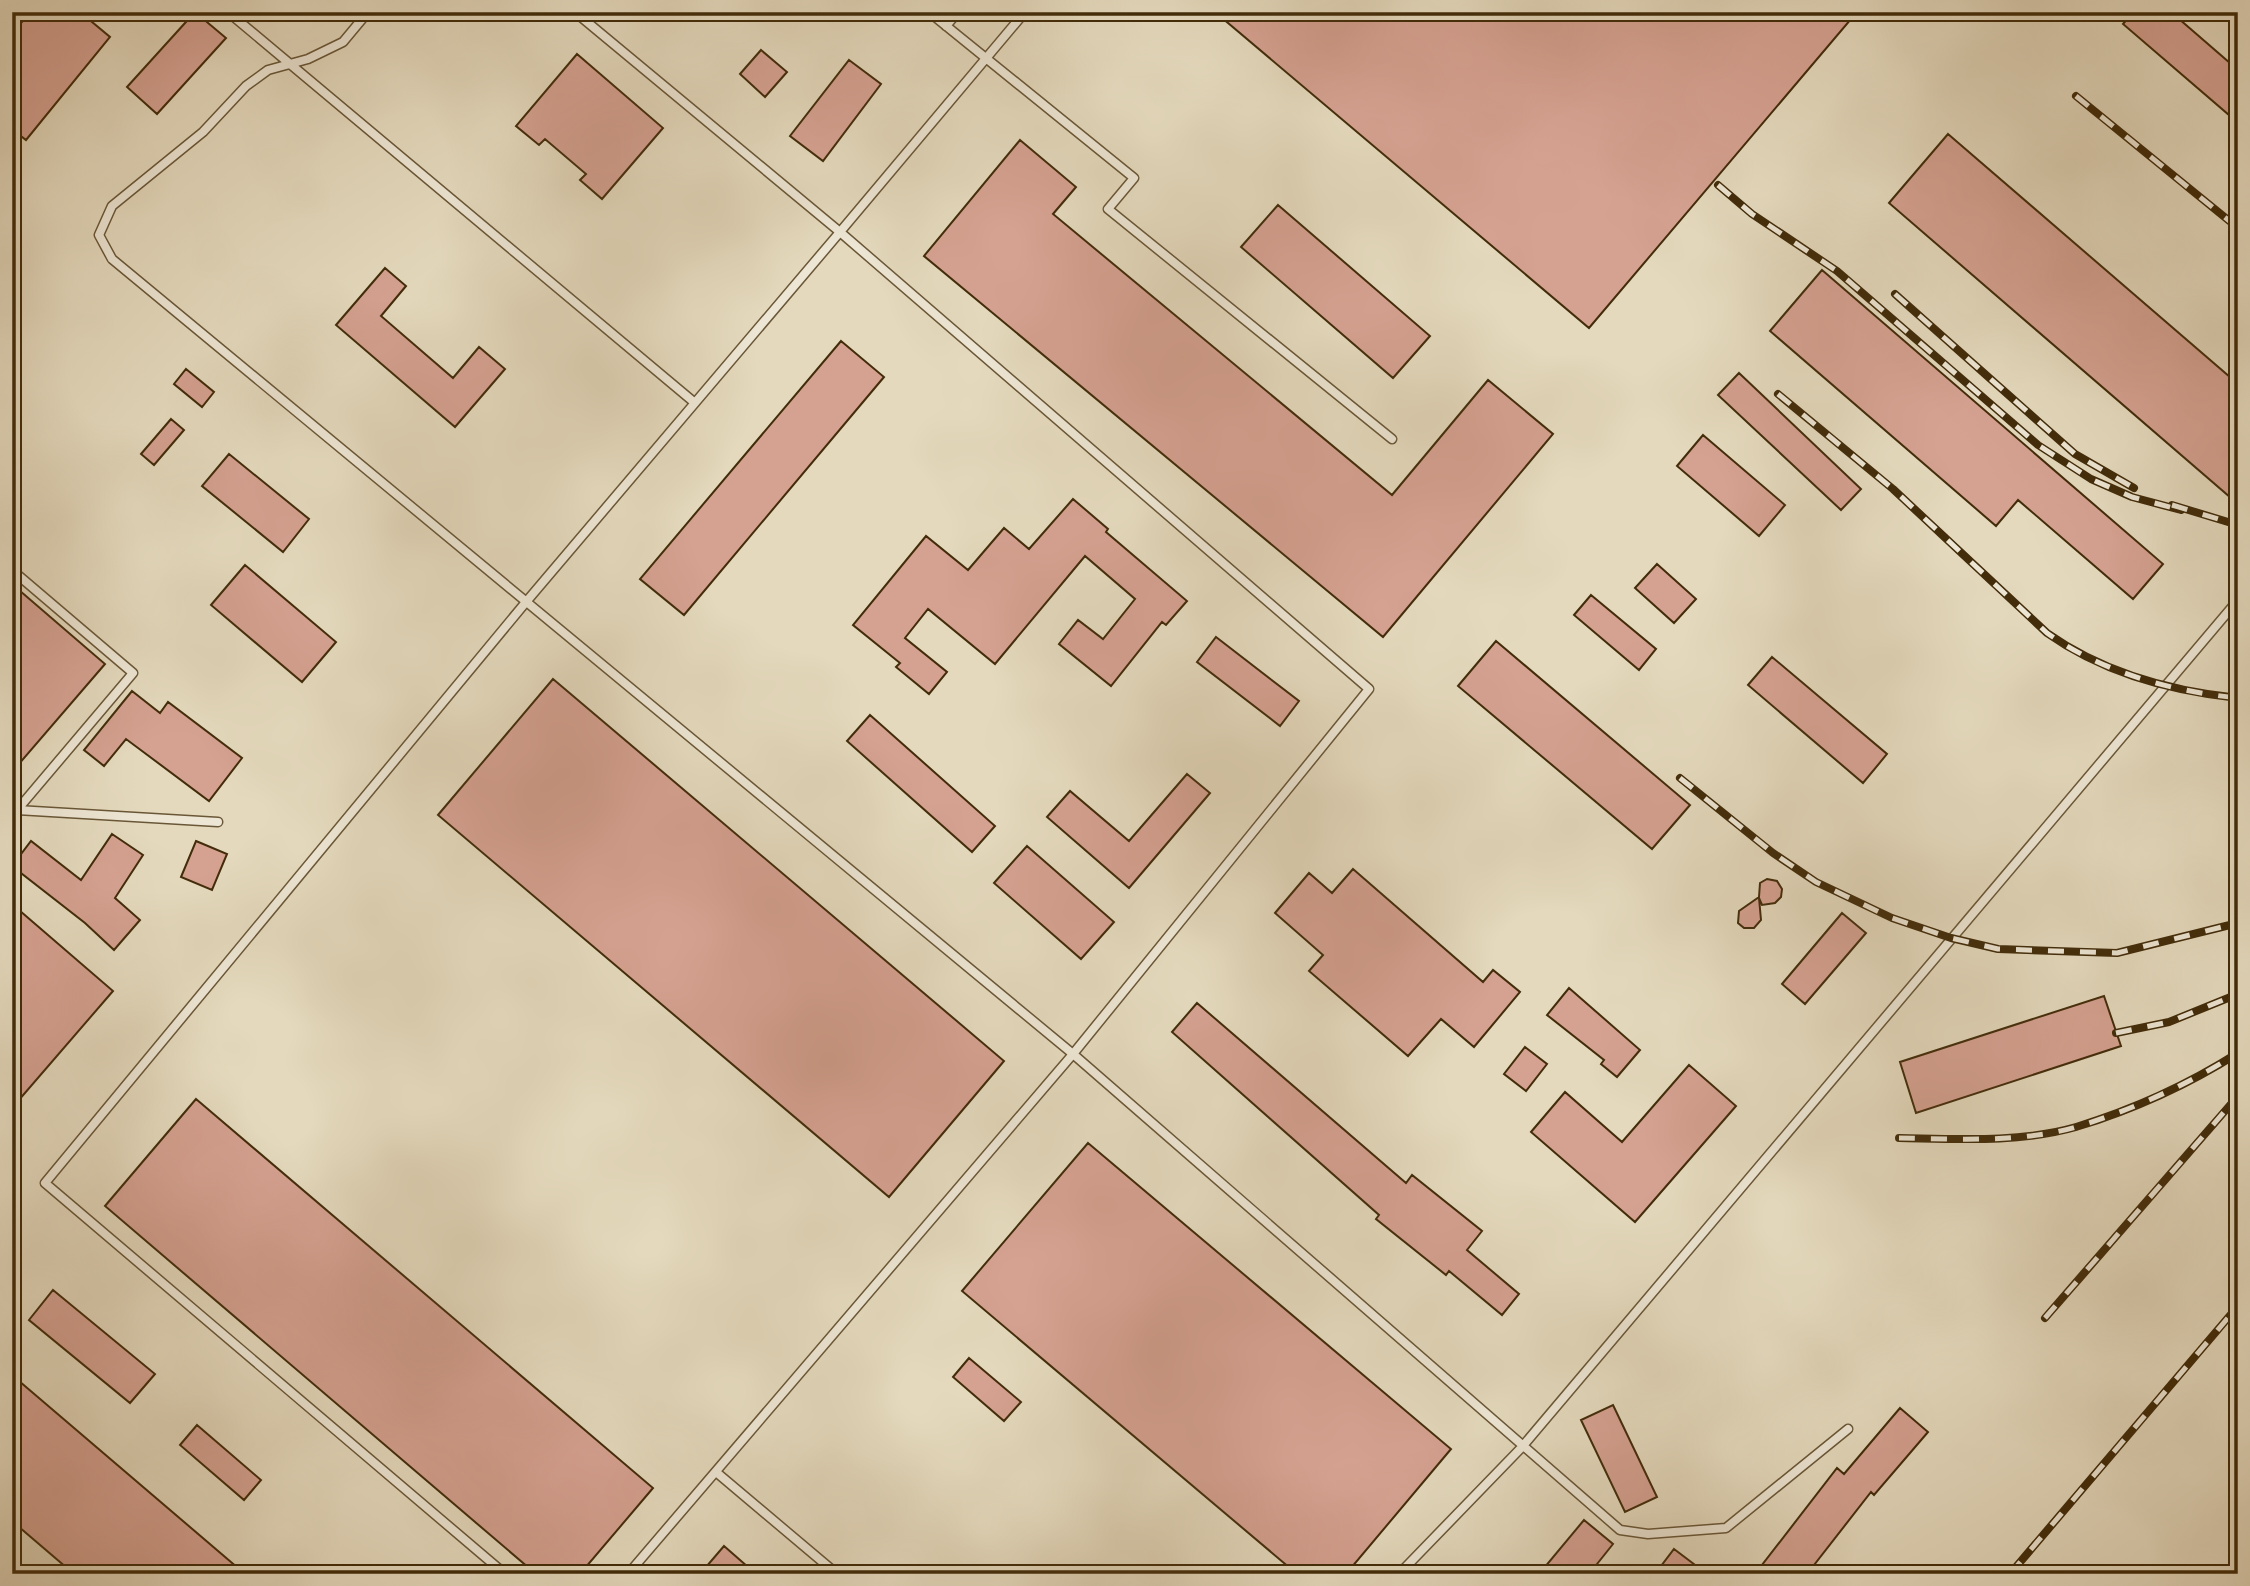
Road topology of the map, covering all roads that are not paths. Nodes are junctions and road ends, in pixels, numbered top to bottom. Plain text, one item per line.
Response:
1 (229, 12) edge
2 (368, 12) edge
3 (575, 12) edge
4 (929, 12) edge
5 (958, 12) edge
6 (1025, 12) edge
7 (946, 26) junction
8 (986, 58) junction
9 (289, 64) junction
10 (840, 232) junction
11 (695, 403) junction
12 (1392, 439) dead end
13 (12, 570) edge
14 (2238, 600) edge
15 (526, 602) junction
16 (15, 813) edge
17 (218, 822) dead end
18 (1073, 1054) junction
19 (1848, 1429) dead end
20 (1522, 1447) junction
21 (716, 1472) junction
22 (505, 1574) edge
23 (628, 1574) edge
24 (837, 1574) edge
25 (1399, 1574) edge

1 - 9 lane
2 - 9 lane
3 - 10 lane
4 - 7 lane
5 - 7 lane
6 - 8 lane
7 - 8 lane
8 - 10 lane
8 - 12 lane
9 - 11 lane
9 - 15 lane
10 - 11 lane
10 - 18 lane
11 - 15 lane
13 - 16 lane
14 - 20 lane
15 - 18 lane
15 - 22 lane
16 - 17 lane
18 - 20 lane
18 - 21 lane
19 - 20 lane
20 - 25 lane
21 - 23 lane
21 - 24 lane

